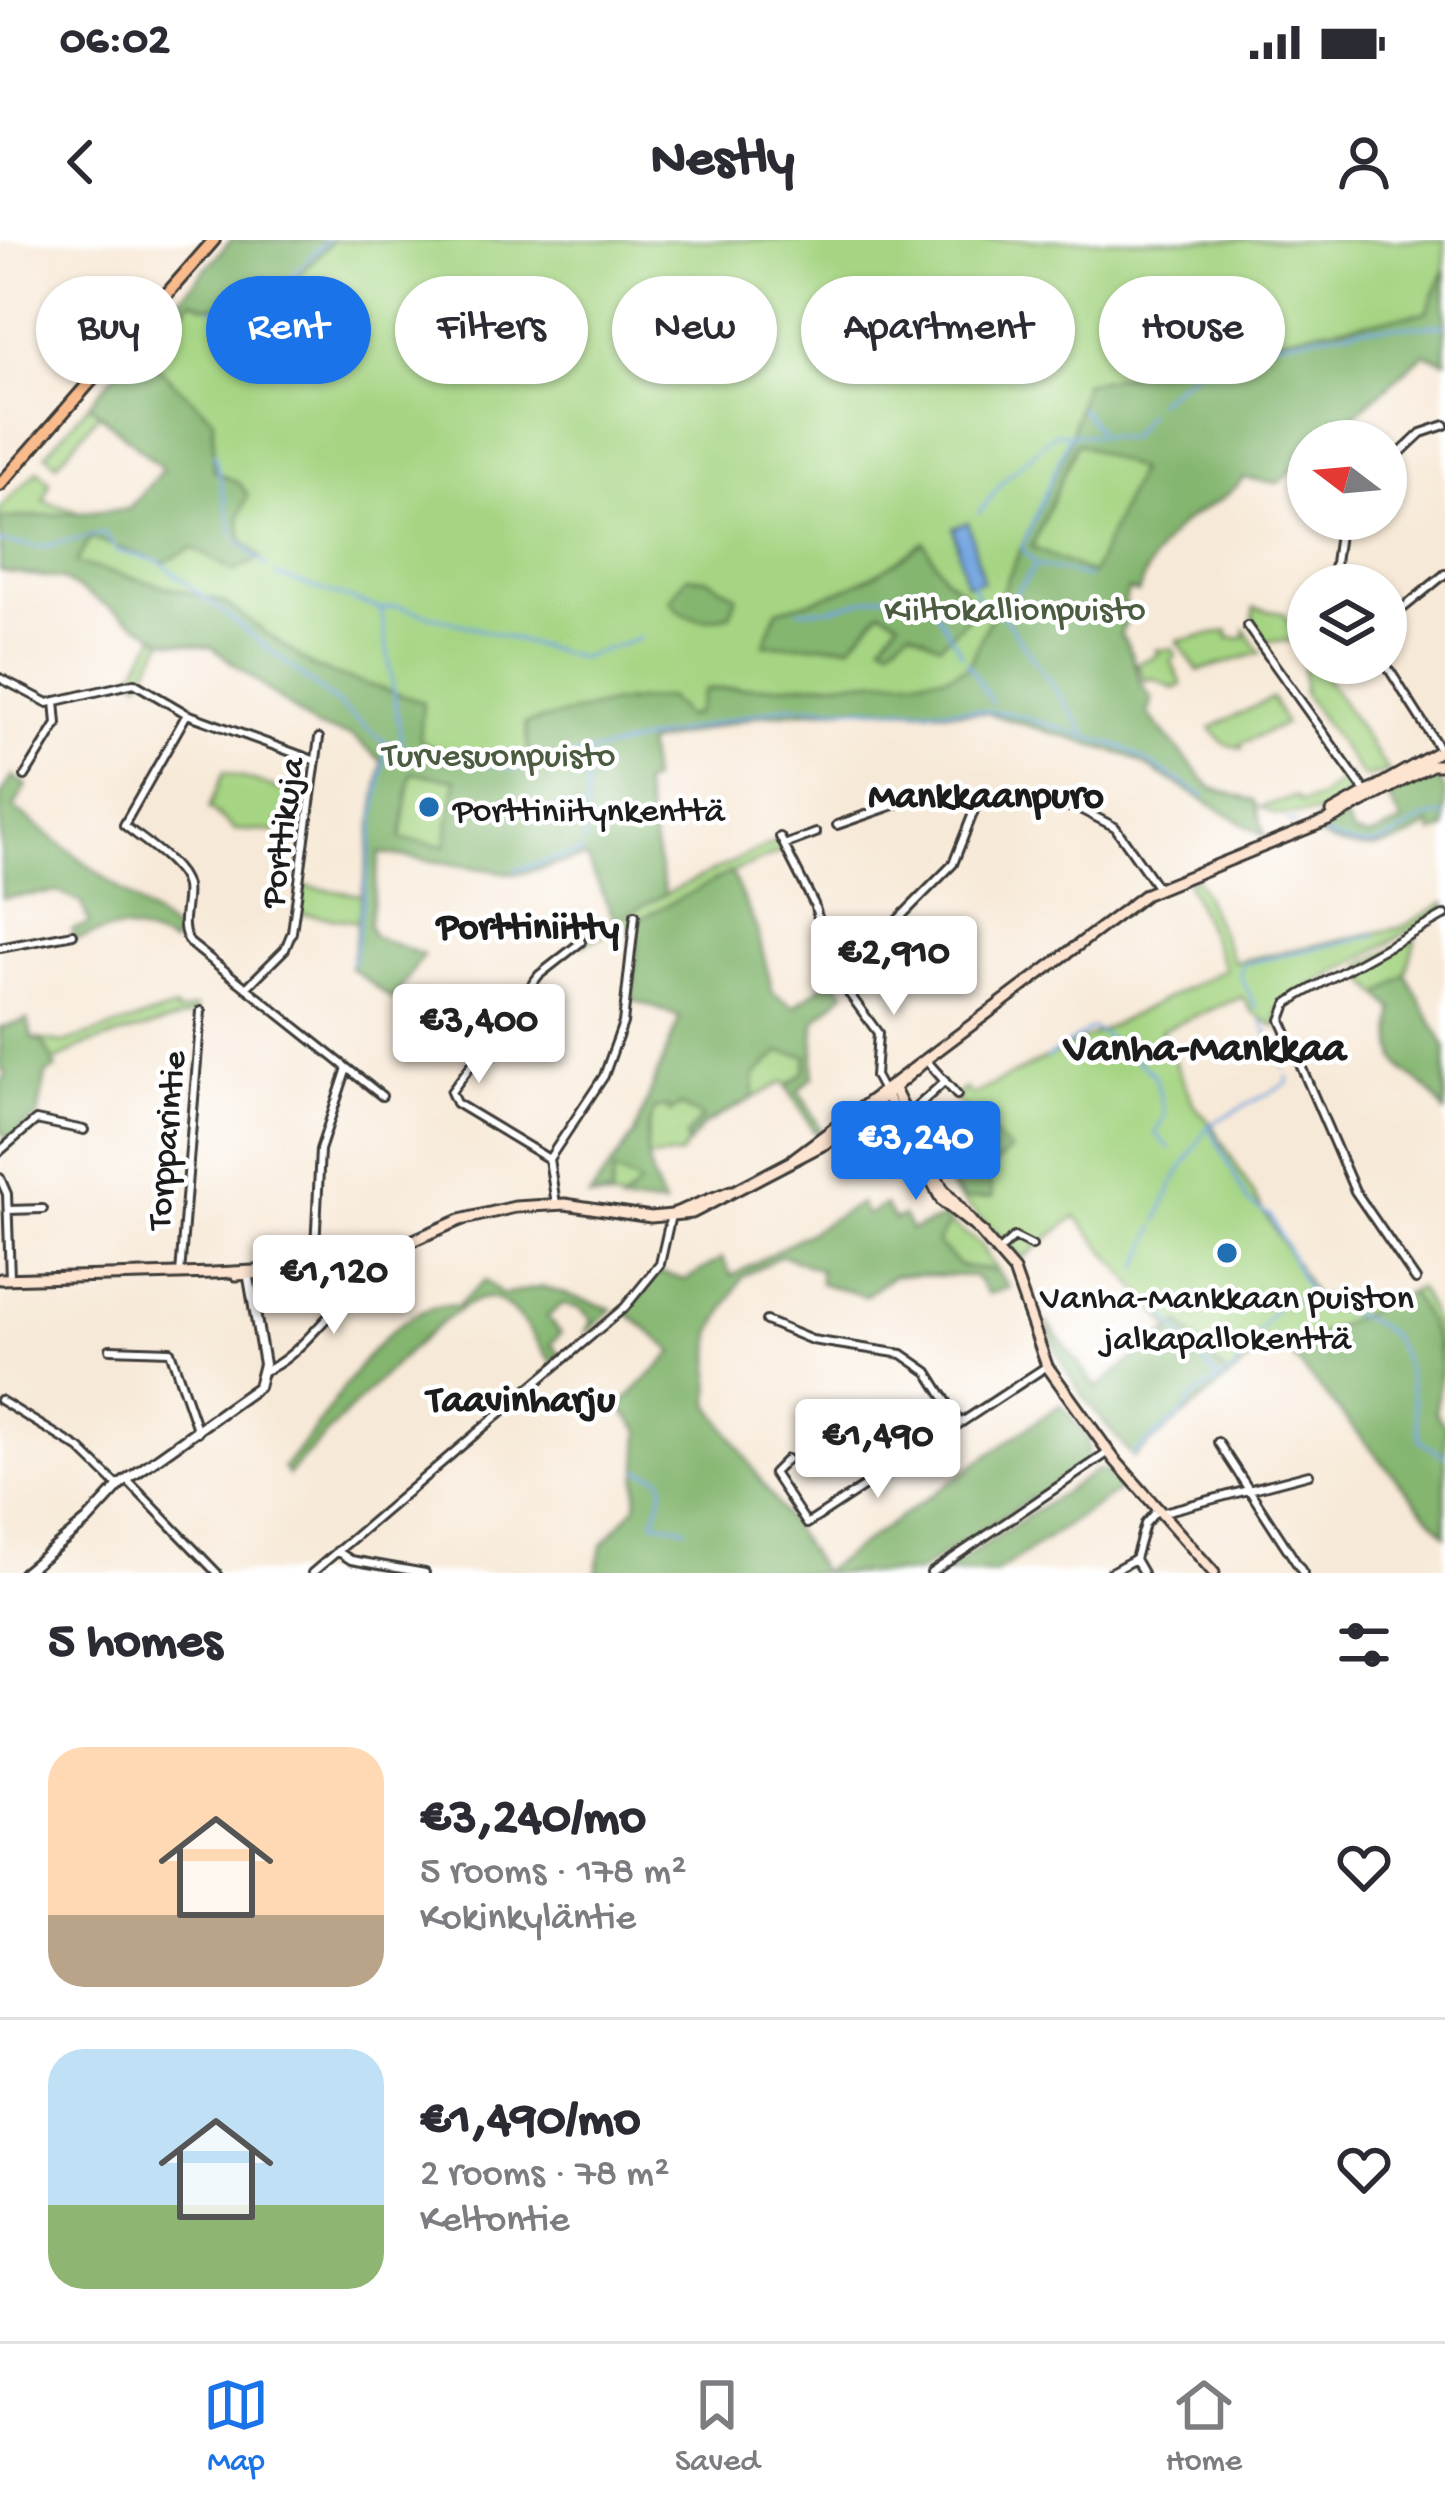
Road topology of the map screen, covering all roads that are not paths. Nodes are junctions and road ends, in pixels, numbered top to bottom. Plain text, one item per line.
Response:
1 (214, 240) edge
2 (1445, 424) edge
3 (1407, 446) edge
4 (0, 485) edge
5 (1445, 575) edge
6 (1407, 605) edge
7 (1246, 626) dead end
8 (0, 678) edge
9 (1397, 684) edge
10 (55, 701) junction
11 (187, 714) junction
12 (319, 738) dead end
13 (1440, 756) edge
14 (316, 761) junction
15 (26, 776) dead end
16 (1367, 794) junction
17 (979, 798) junction
18 (837, 825) dead end
19 (816, 832) dead end
20 (1157, 887) junction
21 (634, 915) dead end
22 (1445, 915) edge
23 (73, 934) dead end
24 (581, 942) dead end
25 (0, 948) edge
26 (839, 979) junction
27 (246, 988) junction
28 (201, 1011) dead end
29 (926, 1060) junction
30 (346, 1067) junction
31 (945, 1081) junction
32 (889, 1090) junction
33 (957, 1095) dead end
34 (382, 1096) dead end
35 (904, 1119) junction
36 (84, 1130) dead end
37 (0, 1151) edge
38 (549, 1159) junction
39 (0, 1178) edge
40 (556, 1204) junction
41 (43, 1209) dead end
42 (8, 1210) junction
43 (671, 1215) junction
44 (1032, 1246) dead end
45 (1000, 1250) junction
46 (314, 1268) junction
47 (395, 1269) dead end
48 (248, 1271) junction
49 (180, 1274) junction
50 (5, 1278) edge
51 (1416, 1280) dead end
52 (766, 1322) dead end
53 (110, 1349) dead end
54 (1047, 1366) junction
55 (263, 1371) junction
56 (0, 1400) edge
57 (959, 1421) junction
58 (198, 1432) junction
59 (1218, 1442) dead end
60 (1109, 1452) junction
61 (787, 1459) dead end
62 (1309, 1474) dead end
63 (122, 1483) junction
64 (1248, 1488) junction
65 (1158, 1511) junction
66 (337, 1551) junction
67 (1135, 1559) junction
68 (24, 1573) edge
69 (218, 1573) edge
70 (312, 1573) edge
71 (425, 1573) edge
72 (931, 1573) edge
73 (1109, 1573) edge
74 (1143, 1573) edge
75 (1214, 1573) edge
76 (1303, 1573) edge

1 - 4 main road
2 - 3 street
5 - 6 street
7 - 16 street
8 - 10 street
9 - 13 street
10 - 11 street
10 - 15 street
11 - 14 street
11 - 27 street
12 - 14 street, Porttikuja
13 - 16 main road
14 - 27 street, Porttikuja
16 - 20 main road
17 - 18 street
17 - 20 street
17 - 26 street
19 - 26 street
20 - 29 main road
21 - 38 street
22 - 51 street
23 - 25 street
24 - 38 street
26 - 32 street
27 - 30 street
28 - 49 street, Torpparintie
29 - 31 street
29 - 32 main road
30 - 34 street
30 - 46 street
31 - 33 street
31 - 35 street
32 - 35 main road
32 - 43 main road
35 - 45 main road
36 - 37 street
38 - 40 street
39 - 42 street
40 - 43 main road
40 - 46 main road
41 - 42 street
42 - 50 street
43 - 66 street
44 - 45 street
45 - 54 main road
46 - 48 main road
47 - 55 street
48 - 49 main road
48 - 55 street
49 - 50 main road
52 - 57 street
53 - 58 street
54 - 57 street
54 - 60 main road
55 - 58 street
56 - 63 street
57 - 61 street
58 - 63 street
59 - 64 street
60 - 65 main road
60 - 72 street
62 - 64 street
63 - 68 street
63 - 69 street
64 - 65 street
64 - 76 street
65 - 67 street
65 - 75 main road
66 - 70 street
66 - 71 street
67 - 73 street
67 - 74 street

